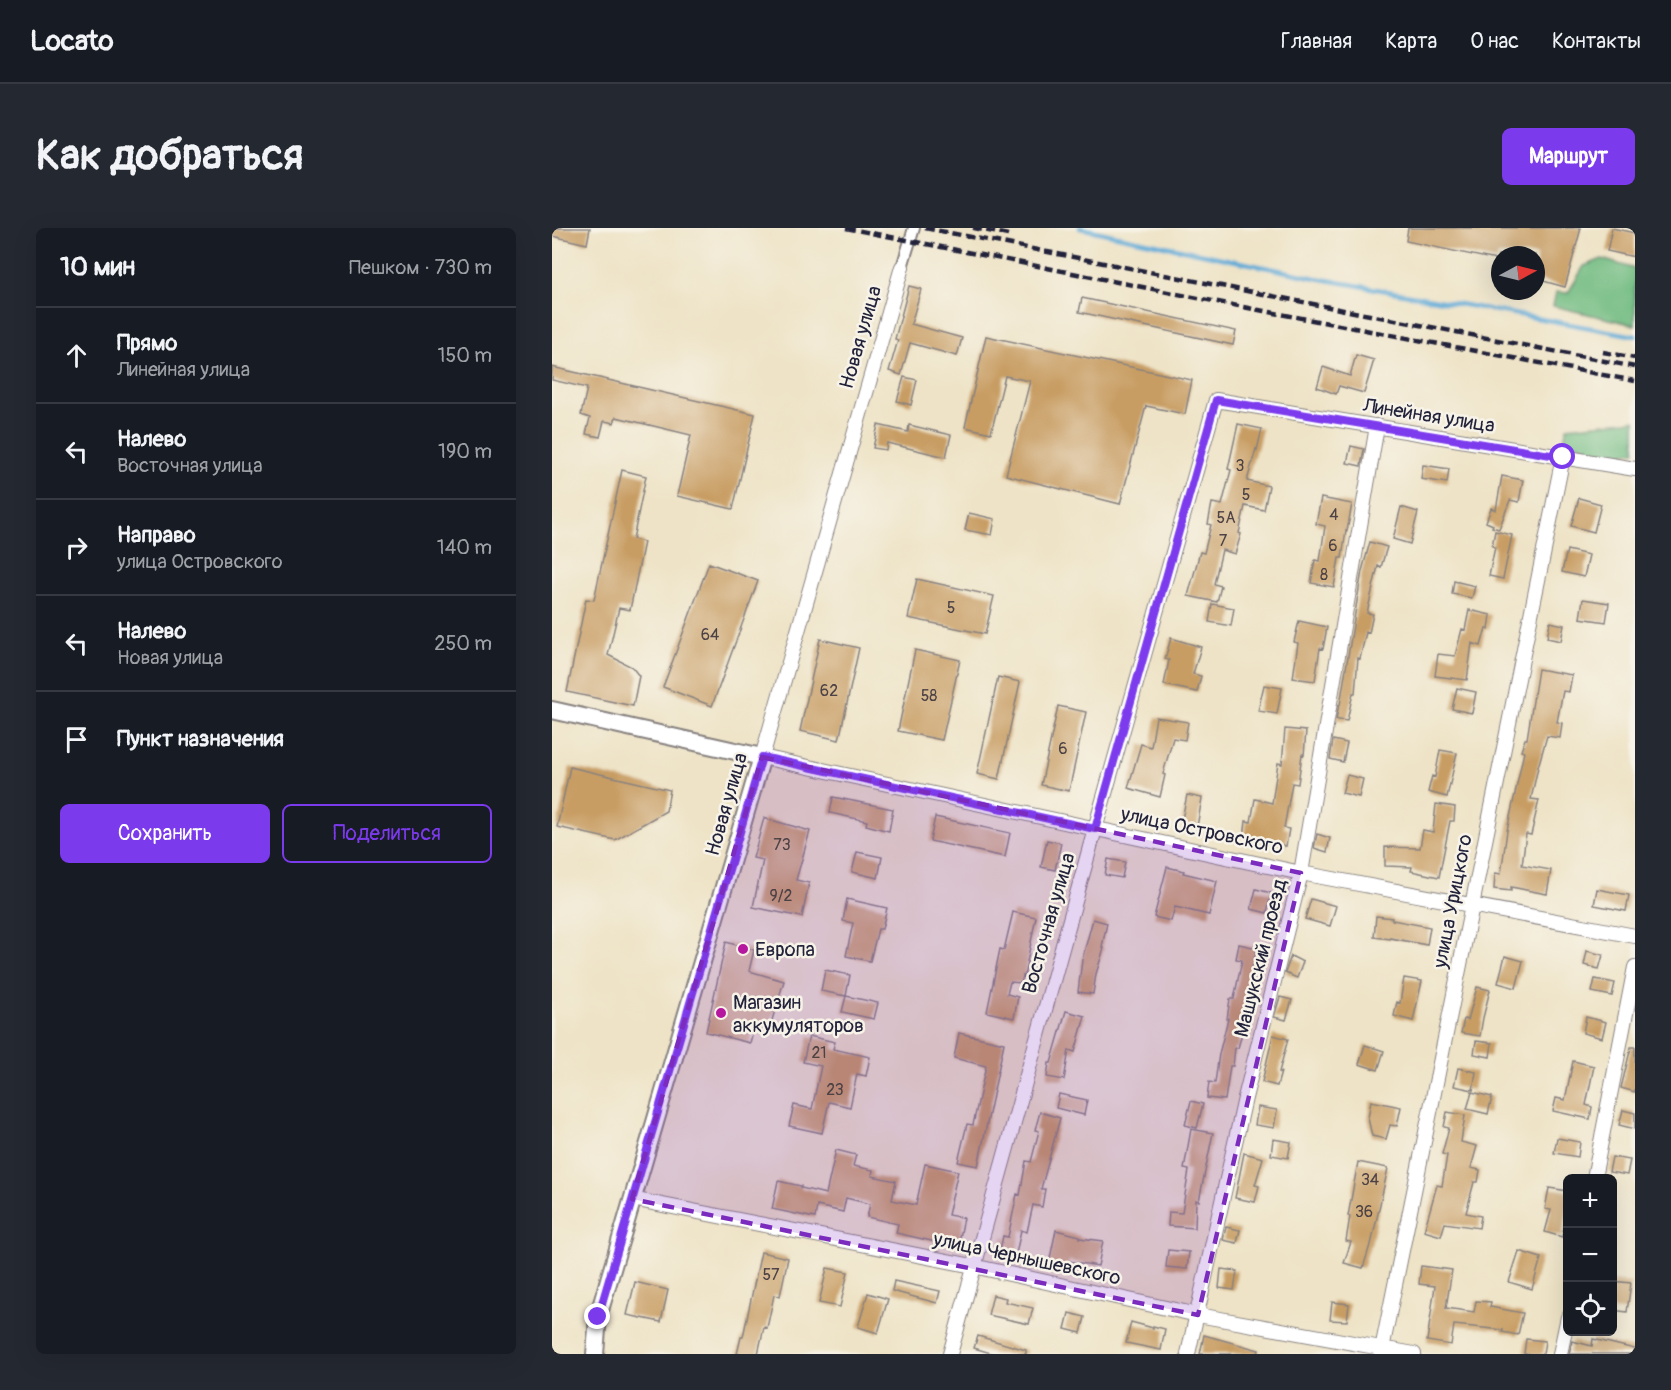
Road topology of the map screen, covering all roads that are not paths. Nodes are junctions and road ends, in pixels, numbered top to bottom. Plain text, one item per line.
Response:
1 (914, 228) edge
2 (902, 267) joint
3 (1216, 400) joint
4 (1377, 426) junction
5 (1563, 457) junction
6 (1635, 469) edge
7 (552, 710) edge
8 (762, 757) junction
9 (1095, 829) junction
10 (1301, 873) junction
11 (1471, 905) junction
12 (1635, 936) edge
13 (1635, 967) edge
14 (1595, 1174) edge
15 (632, 1198) junction
16 (973, 1266) junction
17 (1198, 1314) junction
18 (1564, 1336) edge
19 (1382, 1351) edge
20 (595, 1354) edge
21 (950, 1354) edge
22 (1188, 1354) edge
23 (1414, 1354) edge
24 (1560, 1354) edge

1 - 2 street
2 - 8 street, Новая улица
3 - 4 street, Линейная улица
3 - 9 street, Восточная улица
4 - 5 street, Линейная улица
4 - 10 street, Машукский проезд
5 - 6 street, Линейная улица
5 - 11 street, улица Урицкого
7 - 8 street, улица Островского
8 - 9 street, улица Островского
8 - 15 street, Новая улица
9 - 10 street, улица Островского
9 - 16 street, Восточная улица
10 - 11 street, улица Островского
10 - 17 street, Машукский проезд
11 - 12 street, улица Островского
11 - 19 street, улица Урицкого
13 - 14 street
15 - 16 street, улица Чернышевского
15 - 20 street, Новая улица
16 - 17 street, улица Чернышевского
16 - 21 street, Восточная улица
17 - 19 street, улица Чернышевского
17 - 22 street, Машукский проезд
18 - 24 street
19 - 23 street, улица Чернышевского

